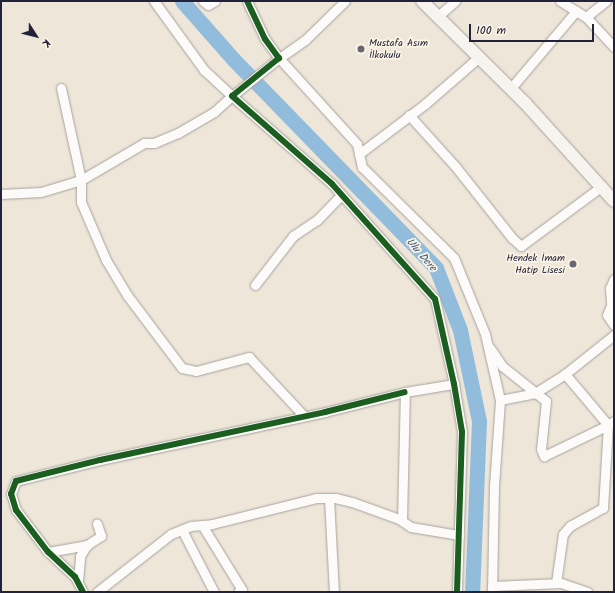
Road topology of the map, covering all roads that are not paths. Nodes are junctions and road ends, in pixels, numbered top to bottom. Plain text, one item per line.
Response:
1 (154, 1) edge
2 (203, 1) edge
3 (215, 1) edge
4 (247, 1) edge
5 (345, 1) edge
6 (422, 1) edge
7 (455, 1) edge
8 (560, 1) edge
9 (606, 1) edge
10 (576, 11) junction
11 (438, 16) junction
12 (586, 17) junction
13 (614, 47) edge
14 (479, 57) junction
15 (279, 58) junction
16 (61, 88) dead end
17 (511, 88) junction
18 (232, 96) junction
19 (409, 115) junction
20 (359, 154) junction
21 (81, 180) junction
22 (602, 186) junction
23 (1, 194) edge
24 (342, 195) junction
25 (614, 201) edge
26 (614, 279) edge
27 (255, 285) dead end
28 (612, 300) edge
29 (614, 325) edge
30 (614, 335) edge
31 (487, 345) junction
32 (566, 374) junction
33 (454, 384) junction
34 (405, 392) junction
35 (535, 393) junction
36 (500, 400) junction
37 (304, 416) junction
38 (611, 423) edge
39 (329, 498) junction
40 (402, 521) junction
41 (97, 524) dead end
42 (202, 525) junction
43 (182, 530) junction
44 (459, 535) junction
45 (87, 545) junction
46 (48, 552) junction
47 (78, 581) junction
48 (556, 583) junction
49 (492, 589) edge
50 (83, 592) edge
51 (97, 592) edge
52 (214, 592) edge
53 (238, 592) edge
54 (334, 592) edge
55 (457, 592) edge
56 (587, 592) edge

1 - 18 street
2 - 3 street
4 - 15 street
5 - 15 street
6 - 11 main road
7 - 11 street
8 - 10 street
9 - 12 street
10 - 12 street
10 - 17 street
11 - 14 main road
12 - 13 street
14 - 17 main road
14 - 19 street
15 - 18 street
15 - 20 street
16 - 21 street
17 - 22 main road
18 - 21 street
18 - 24 street
19 - 20 street
19 - 22 street
20 - 31 street
21 - 23 street
21 - 37 street
22 - 25 main road
24 - 27 street
24 - 33 street
26 - 28 street
28 - 29 street
30 - 32 street
31 - 35 street
31 - 36 street
32 - 35 street
32 - 38 street
33 - 34 street
33 - 44 street
34 - 37 street
34 - 40 street
35 - 36 street
35 - 38 street
36 - 49 street
37 - 46 street
38 - 48 street
39 - 40 street
39 - 42 street
39 - 54 street
40 - 44 street
41 - 45 street
42 - 43 street
42 - 53 street
43 - 51 street
43 - 52 street
44 - 55 street
45 - 46 street
45 - 47 street
46 - 47 street
47 - 50 street
48 - 49 street
48 - 56 street

